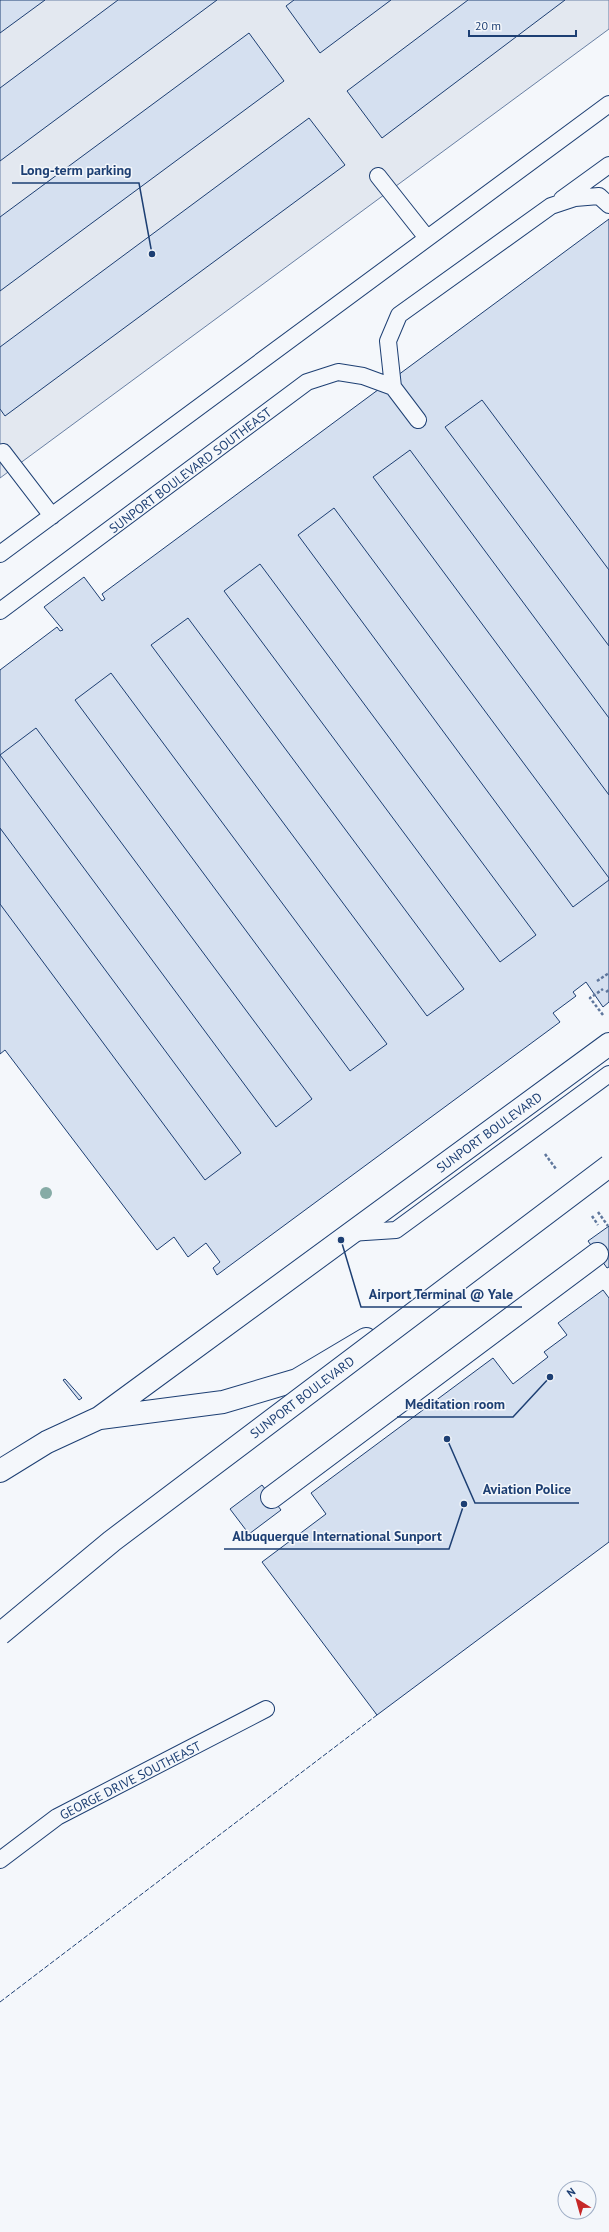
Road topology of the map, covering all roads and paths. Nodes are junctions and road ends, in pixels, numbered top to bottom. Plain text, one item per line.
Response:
1 (609, 104) edge
2 (609, 165) edge
3 (378, 176) dead end
4 (609, 205) edge
5 (551, 206) junction
6 (427, 238) junction
7 (393, 387) junction
8 (418, 420) dead end
9 (3, 452) dead end
10 (52, 516) junction
11 (0, 554) edge
12 (0, 611) edge
13 (609, 973) edge
14 (597, 981) dead end
15 (603, 989) dead end
16 (609, 990) edge
17 (606, 992) dead end
18 (604, 1017) dead end
19 (609, 1044) edge
20 (609, 1074) edge
21 (609, 1156) edge
22 (609, 1166) edge
23 (350, 1233) junction
24 (597, 1254) dead end
25 (99, 1418) junction
26 (0, 1471) edge
27 (272, 1497) dead end
28 (0, 1634) edge
29 (266, 1709) dead end
30 (0, 1860) edge

1 - 6 lane
2 - 5 lane
3 - 6 lane
4 - 5 lane
5 - 7 lane
6 - 10 lane
7 - 8 lane
7 - 12 lane, SUNPORT BOULEVARD SOUTHEAST
9 - 10 lane
10 - 11 lane
13 - 14 path
15 - 18 path
16 - 17 path
19 - 23 main road, SUNPORT BOULEVARD
20 - 23 lane
21 - 25 main road, SUNPORT BOULEVARD
22 - 28 main road, SUNPORT BOULEVARD, bridge
23 - 25 main road, SUNPORT BOULEVARD
24 - 27 main road
25 - 26 main road, SUNPORT BOULEVARD
29 - 30 lane, GEORGE DRIVE SOUTHEAST

